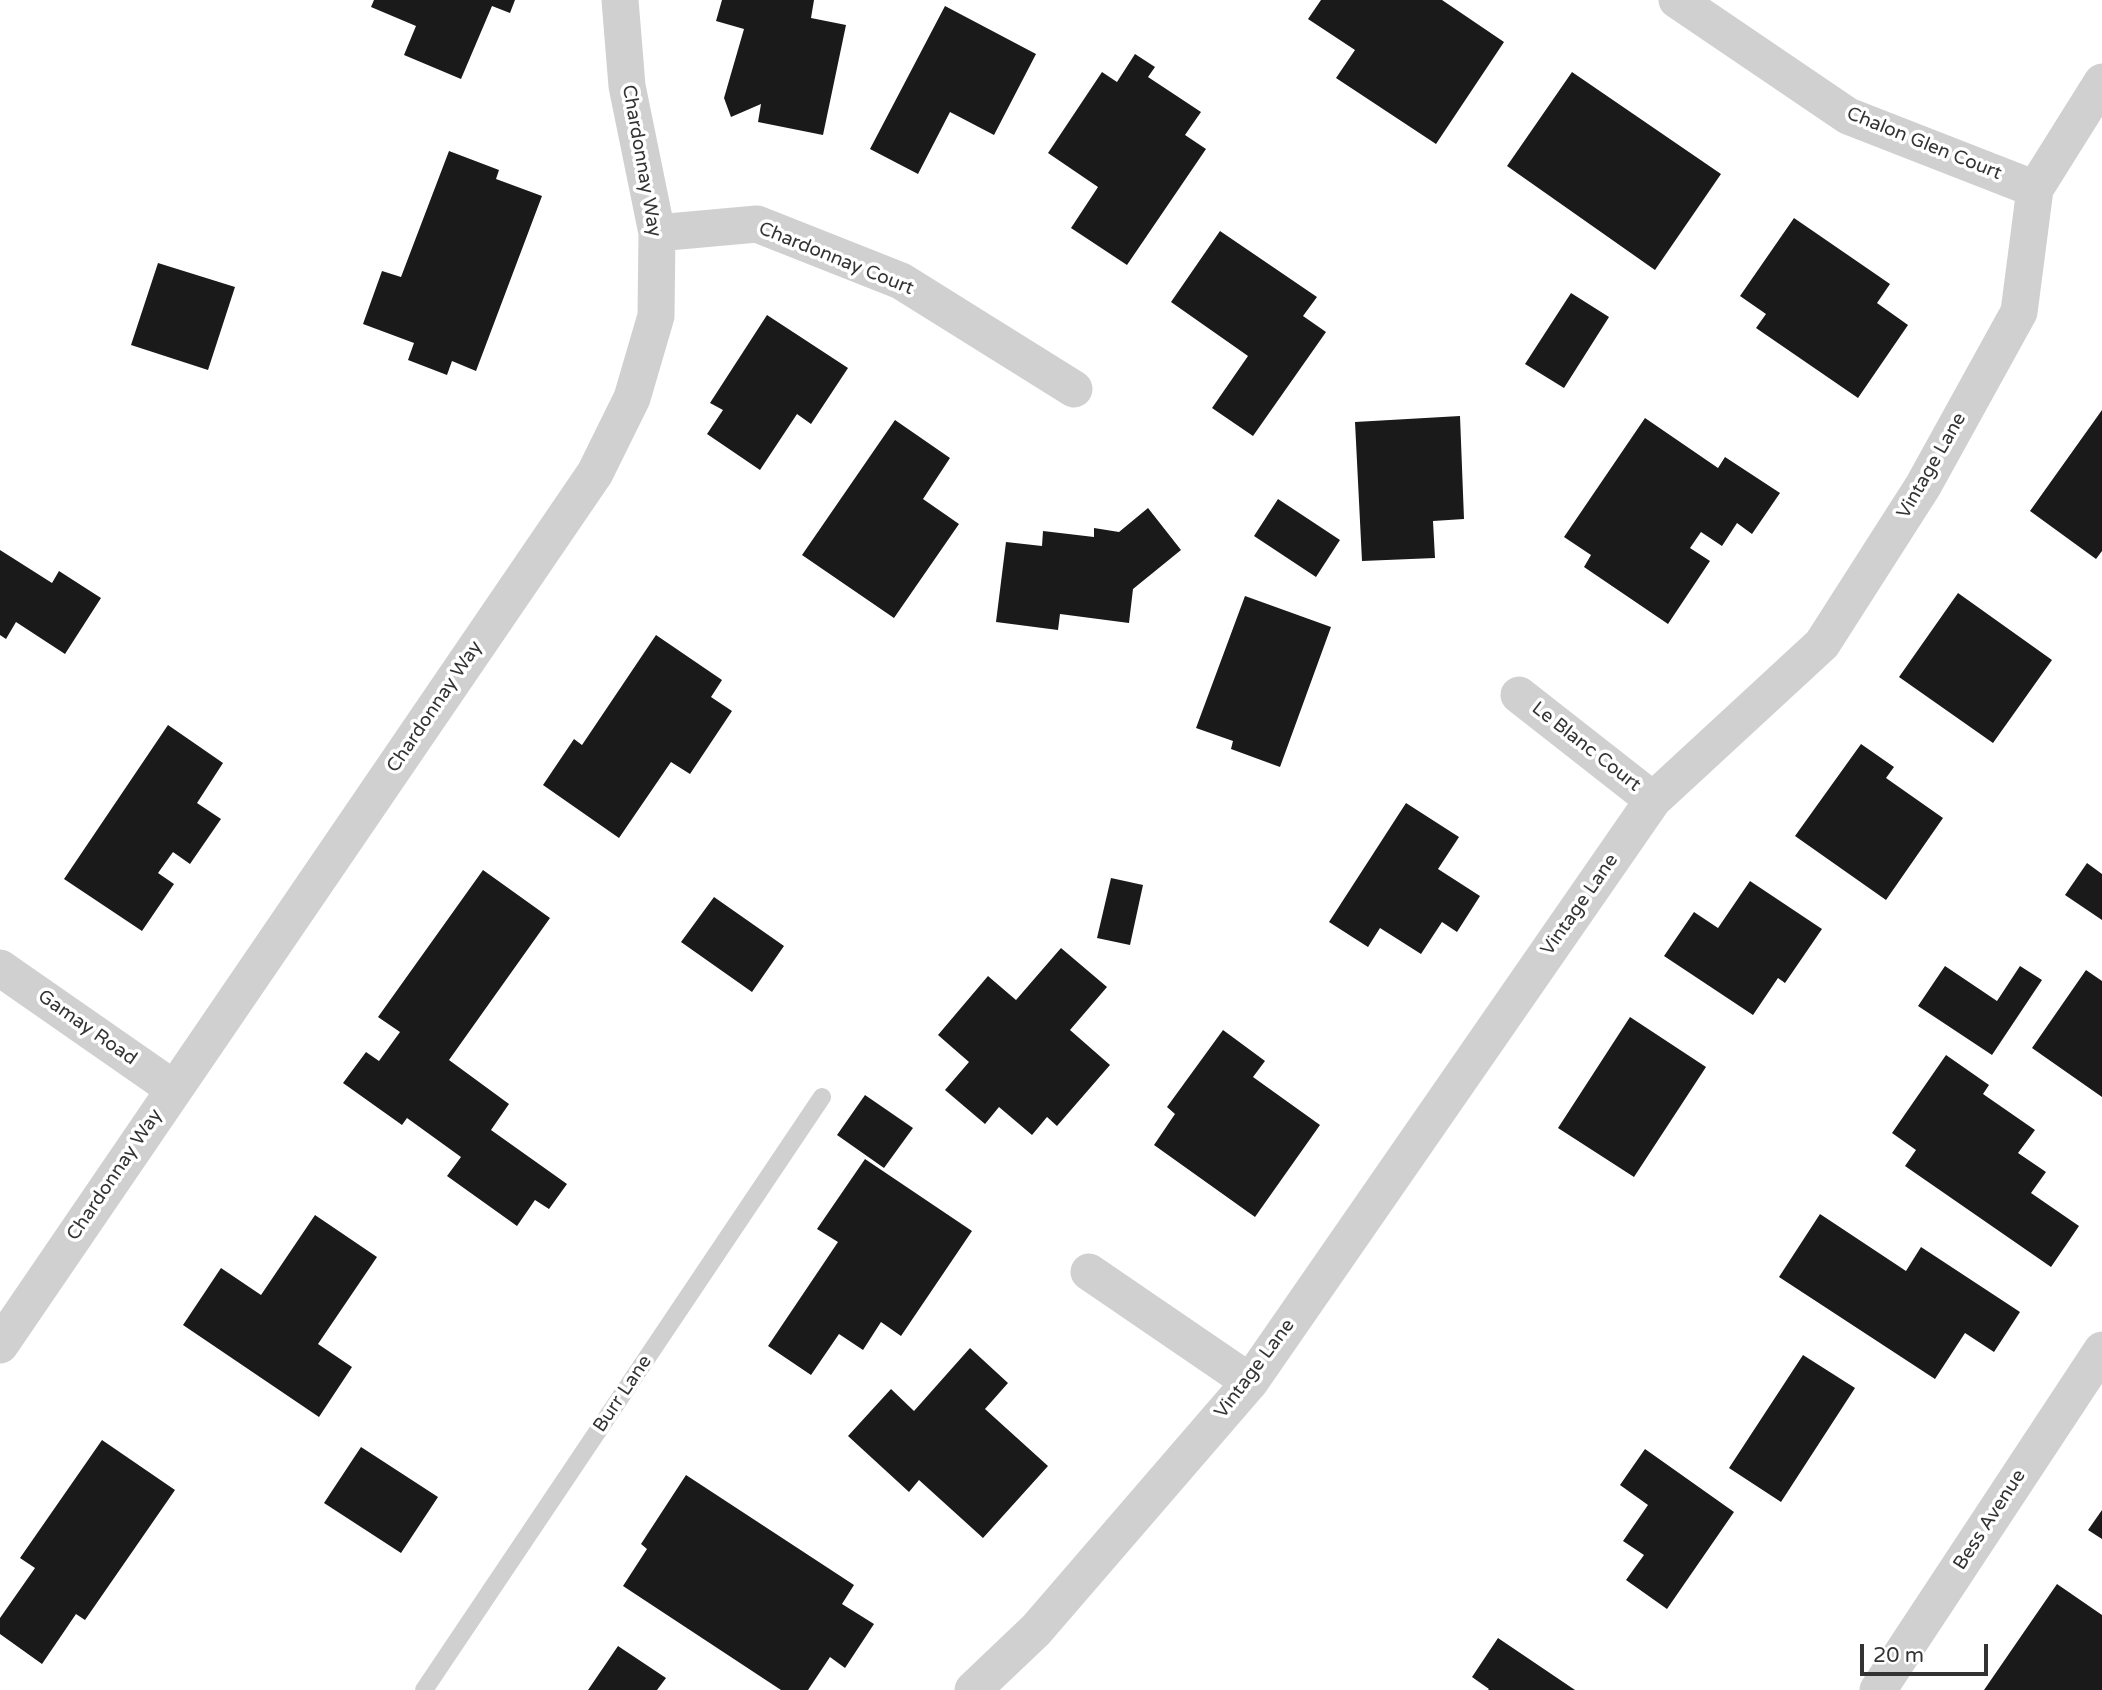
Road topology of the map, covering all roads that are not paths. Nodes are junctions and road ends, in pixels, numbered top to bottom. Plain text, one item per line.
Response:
1 (620, 0) edge
2 (1676, 0) edge
3 (2102, 82) edge
4 (2035, 188) junction
5 (657, 233) junction
6 (1074, 389) dead end
7 (1519, 695) dead end
8 (1653, 800) junction
9 (0, 968) edge
10 (174, 1089) junction
11 (822, 1097) dead end
12 (1089, 1272) dead end
13 (0, 1345) edge
14 (2102, 1350) edge
15 (1250, 1382) junction
16 (424, 1690) edge
17 (973, 1690) edge
18 (1878, 1690) edge

1 - 5 street, Chardonnay Way
2 - 4 street, Chalon Glen Court
3 - 4 street, Vintage Lane
4 - 8 street, Vintage Lane
5 - 6 street, Chardonnay Court
5 - 10 street, Chardonnay Way
7 - 8 street, Le Blanc Court
8 - 15 street, Vintage Lane
9 - 10 street, Gamay Road
10 - 13 street, Chardonnay Way
11 - 16 lane, Burr Lane
12 - 15 street
14 - 18 street, Bess Avenue
15 - 17 street, Vintage Lane

